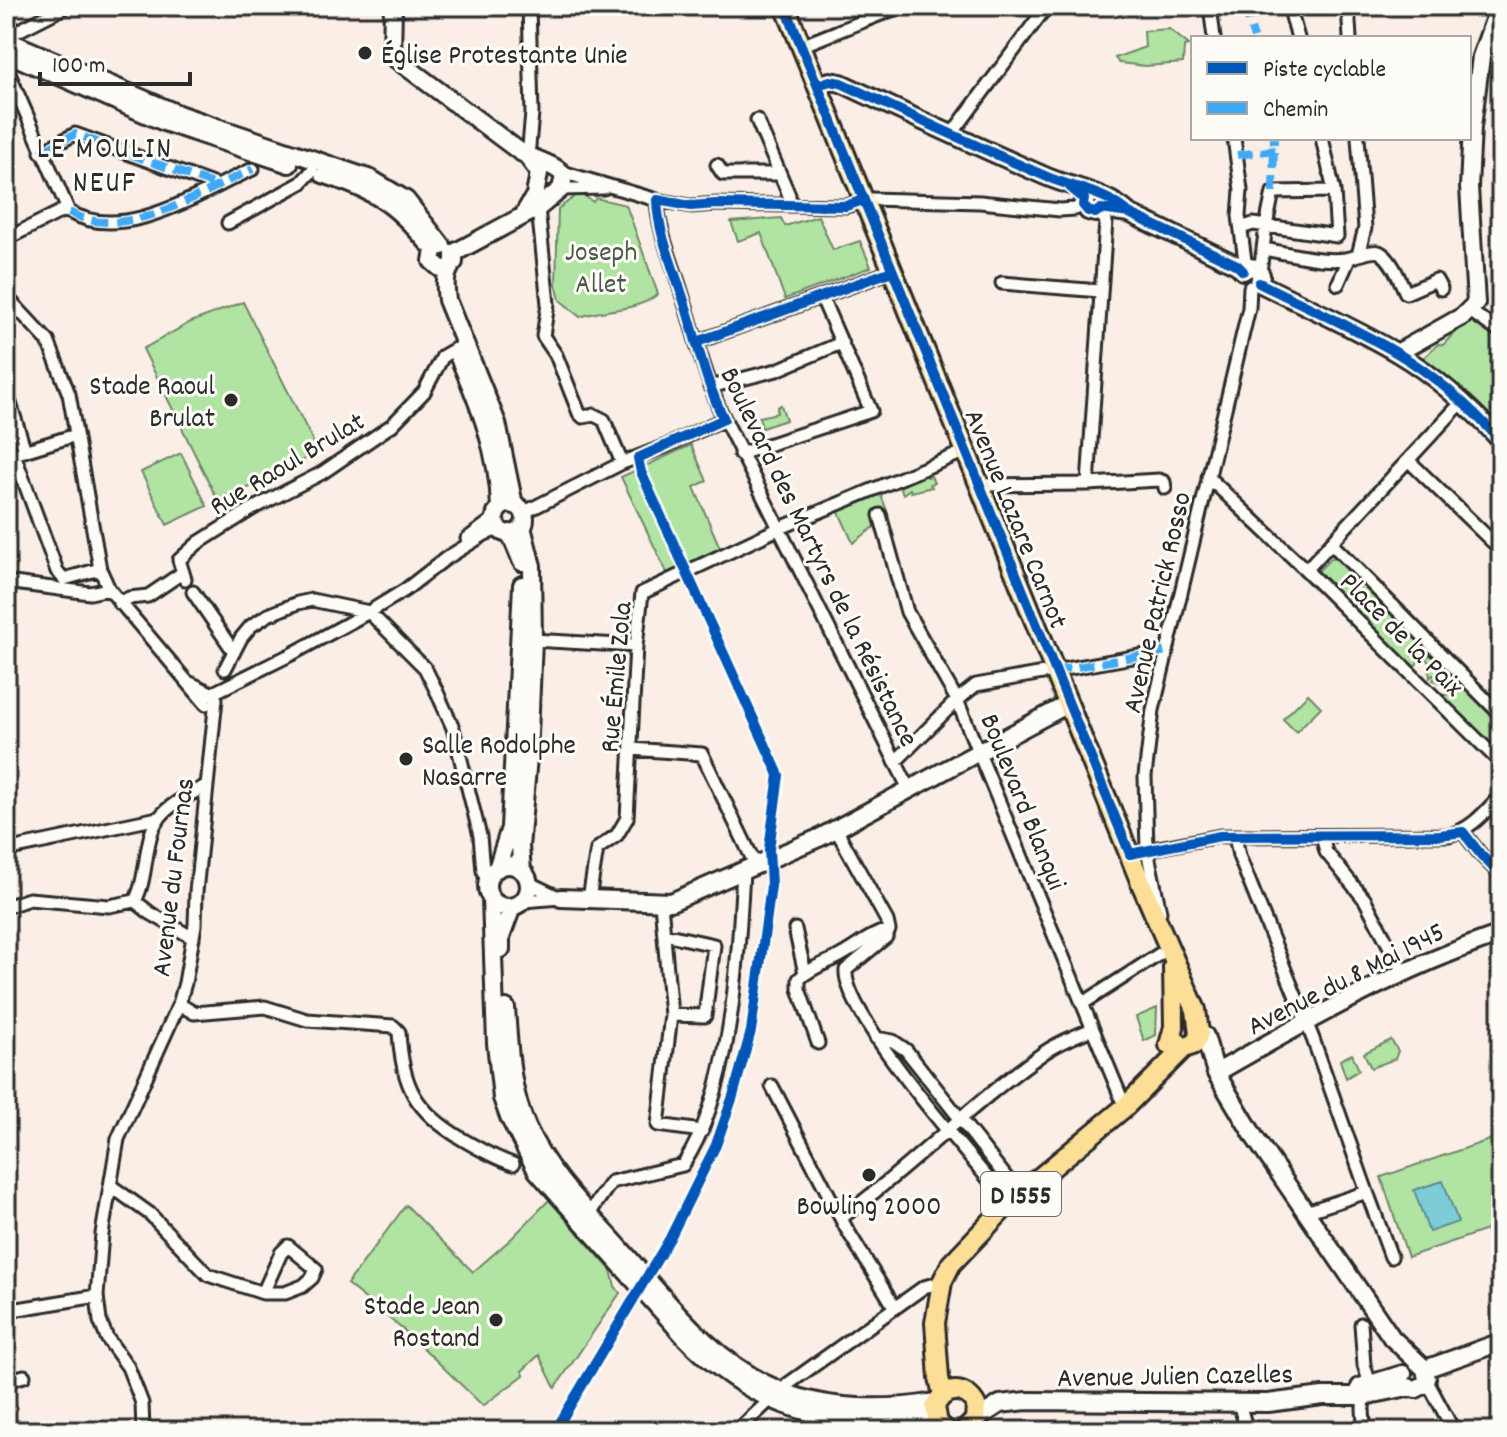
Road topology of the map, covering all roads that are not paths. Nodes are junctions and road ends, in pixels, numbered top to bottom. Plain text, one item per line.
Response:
1 (67, 6) edge
2 (393, 6) edge
3 (529, 6) edge
4 (785, 6) edge
5 (901, 6) edge
6 (1047, 6) edge
7 (1210, 6) edge
8 (1289, 6) edge
9 (1348, 6) edge
10 (1499, 6) edge
11 (875, 11) edge
12 (1214, 36) edge
13 (1297, 36) edge
14 (1350, 36) edge
15 (6, 39) edge
16 (801, 46) junction
17 (6, 52) edge
18 (6, 67) edge
19 (818, 85) junction
20 (757, 120) dead end
21 (951, 135) junction
22 (1234, 140) edge
23 (1322, 140) edge
24 (1358, 140) edge
25 (41, 152) junction
26 (528, 157) junction
27 (717, 165) dead end
28 (253, 169) dead end
29 (312, 171) junction
30 (780, 174) junction
31 (550, 180) junction
32 (215, 185) junction
33 (1334, 191) junction
34 (657, 200) junction
35 (790, 200) junction
36 (863, 200) junction
37 (1093, 203) junction
38 (531, 210) junction
39 (69, 212) junction
40 (1240, 222) junction
41 (228, 223) dead end
42 (1266, 226) junction
43 (6, 239) edge
44 (1263, 249) junction
45 (444, 257) junction
46 (1354, 257) junction
47 (892, 271) junction
48 (1252, 276) junction
49 (1002, 283) dead end
50 (1338, 284) dead end
51 (1441, 289) dead end
52 (1100, 291) junction
53 (6, 296) edge
54 (822, 298) junction
55 (1467, 313) junction
56 (1501, 329) edge
57 (697, 342) junction
58 (841, 343) junction
59 (455, 349) junction
60 (1397, 353) junction
61 (710, 387) junction
62 (6, 390) edge
63 (1462, 402) junction
64 (724, 419) junction
65 (76, 435) junction
66 (1501, 441) edge
67 (966, 451) junction
68 (15, 454) edge
69 (740, 454) junction
70 (1408, 460) junction
71 (622, 463) junction
72 (1208, 477) junction
73 (1088, 484) junction
74 (979, 485) junction
75 (1165, 488) dead end
76 (880, 515) dead end
77 (509, 519) junction
78 (778, 529) junction
79 (1331, 543) junction
80 (1501, 550) edge
81 (100, 569) junction
82 (1306, 570) junction
83 (6, 582) edge
84 (109, 589) junction
85 (193, 592) dead end
86 (119, 603) junction
87 (369, 612) junction
88 (533, 640) junction
89 (636, 646) junction
90 (1167, 651) junction
91 (234, 652) junction
92 (225, 669) dead end
93 (1054, 671) junction
94 (210, 699) junction
95 (957, 700) junction
96 (1068, 704) junction
97 (1501, 715) edge
98 (631, 749) junction
99 (978, 752) junction
100 (895, 762) junction
101 (1501, 763) edge
102 (207, 785) junction
103 (909, 789) junction
104 (1501, 795) edge
105 (158, 818) junction
106 (836, 829) junction
107 (1463, 832) junction
108 (1235, 836) junction
109 (1322, 836) junction
110 (6, 850) edge
111 (1138, 852) junction
112 (749, 868) junction
113 (1501, 875) edge
114 (525, 877) junction
115 (492, 883) junction
116 (561, 898) junction
117 (589, 899) junction
118 (135, 901) junction
119 (661, 903) junction
120 (517, 904) junction
121 (6, 907) edge
122 (888, 926) junction
123 (795, 929) dead end
124 (664, 934) junction
125 (1501, 934) edge
126 (193, 938) junction
127 (1168, 946) junction
128 (835, 959) junction
129 (846, 970) junction
130 (1403, 972) junction
131 (805, 973) junction
132 (179, 1004) junction
133 (1082, 1004) junction
134 (671, 1015) junction
135 (1306, 1023) junction
136 (1092, 1029) junction
137 (1186, 1036) junction
138 (876, 1038) junction
139 (818, 1043) dead end
140 (1216, 1073) junction
141 (772, 1086) dead end
142 (1125, 1107) junction
143 (960, 1119) junction
144 (949, 1130) junction
145 (702, 1131) junction
146 (513, 1164) dead end
147 (111, 1186) junction
148 (1367, 1192) junction
149 (1015, 1199) junction
150 (589, 1214) junction
151 (841, 1218) junction
152 (1311, 1219) junction
153 (1391, 1257) dead end
154 (942, 1282) junction
155 (263, 1293) junction
156 (97, 1296) junction
157 (895, 1308) junction
158 (6, 1311) edge
159 (1361, 1324) dead end
160 (1501, 1342) edge
161 (1501, 1350) edge
162 (24, 1376) dead end
163 (1416, 1377) junction
164 (6, 1381) edge
165 (1367, 1390) junction
166 (776, 1396) junction
167 (1027, 1401) junction
168 (1239, 1403) junction
169 (948, 1412) edge
170 (882, 1424) edge
171 (970, 1427) edge
172 (143, 1431) edge
173 (737, 1431) edge
174 (1247, 1431) edge
175 (1366, 1431) edge
176 (1454, 1431) edge

1 - 15 street
2 - 26 main road
3 - 26 street
4 - 16 main road, Avenue Lazare Carnot
5 - 11 street
6 - 21 street
7 - 12 street
8 - 13 street
9 - 14 street
10 - 55 main road
11 - 16 street
15 - 45 main road
16 - 19 main road, Avenue Lazare Carnot
17 - 29 main road
18 - 25 street
19 - 21 main road
19 - 36 main road, Avenue Lazare Carnot
20 - 30 street
21 - 37 main road
22 - 40 street
23 - 33 street
24 - 46 street
25 - 32 street
25 - 39 street
26 - 31 main road
27 - 30 street
28 - 32 street
29 - 41 street
29 - 45 main road
30 - 35 street
31 - 34 street
31 - 38 main road
32 - 39 street
33 - 42 street
33 - 42 street
34 - 35 street
34 - 57 street, Boulevard des Martyrs de la Résistance
35 - 36 street
36 - 37 street
36 - 47 main road, Avenue Lazare Carnot
37 - 48 main road
37 - 52 street
38 - 45 main road
38 - 71 street
39 - 43 street
40 - 42 street
40 - 48 street
42 - 44 street
44 - 46 street
44 - 48 street
45 - 59 main road
45 - 77 main road
46 - 50 street
46 - 51 street
47 - 54 street
47 - 67 main road, Avenue Lazare Carnot
48 - 60 main road
48 - 72 street, Avenue Patrick Rosso
49 - 52 street
52 - 73 street
53 - 65 street
54 - 57 street
54 - 58 street
55 - 56 street
55 - 60 main road
57 - 61 street, Boulevard des Martyrs de la Résistance
58 - 61 street
58 - 69 street
59 - 77 main road
59 - 86 street, Rue Raoul Brulat
60 - 63 main road
61 - 64 street, Boulevard des Martyrs de la Résistance
62 - 68 street
63 - 66 main road
63 - 70 street
64 - 69 street, Boulevard des Martyrs de la Résistance
64 - 71 street
65 - 68 street
65 - 81 street
67 - 74 main road, Avenue Lazare Carnot
67 - 78 street
68 - 81 street
69 - 78 street, Boulevard des Martyrs de la Résistance
70 - 79 street
70 - 80 street
71 - 77 street
72 - 82 street, Place de la Paix
72 - 90 street, Avenue Patrick Rosso
73 - 74 street
73 - 75 street
74 - 93 main road, Avenue Lazare Carnot
76 - 95 street, Boulevard Blanqui
77 - 87 street
77 - 88 main road
77 - 115 main road
78 - 89 street, Rue Émile Zola
78 - 100 street, Boulevard des Martyrs de la Résistance
79 - 82 street
79 - 97 street, Place de la Paix
81 - 84 street
82 - 101 street, Place de la Paix
83 - 84 street
84 - 86 street
85 - 91 street
86 - 94 street
87 - 91 street
87 - 94 street
87 - 115 street
88 - 89 street
88 - 114 main road
89 - 98 street, Rue Émile Zola
90 - 93 street
90 - 111 street, Avenue Patrick Rosso
91 - 92 street
93 - 95 street
93 - 96 main road, Avenue Lazare Carnot
94 - 102 street, Avenue du Fournas
95 - 99 street, Boulevard Blanqui
95 - 100 street
96 - 99 main road
96 - 111 main road, Avenue Lazare Carnot
98 - 112 street
98 - 117 street, Rue Émile Zola
99 - 103 main road
99 - 133 street, Boulevard Blanqui
100 - 103 street, Boulevard des Martyrs de la Résistance
102 - 105 street
102 - 126 street, Avenue du Fournas
103 - 106 main road
104 - 107 street
105 - 110 street
105 - 118 street
106 - 112 main road
106 - 122 street
107 - 109 street
107 - 113 street
108 - 109 street
108 - 111 street
108 - 135 street
109 - 130 street
111 - 127 main road, Avenue Lazare Carnot
112 - 119 main road
112 - 145 street
114 - 115 main road
114 - 116 street
114 - 120 main road
115 - 120 main road
115 - 166 main road
116 - 117 main road
116 - 120 street
117 - 119 main road
118 - 121 street
118 - 126 street
119 - 124 street
120 - 150 main road
122 - 128 street
122 - 129 street
123 - 131 street
124 - 134 street
124 - 134 street
125 - 130 main road, Avenue du 8 Mai 1945
126 - 132 street, Avenue du Fournas
127 - 133 street
127 - 137 main road, Avenue Lazare Carnot
128 - 129 street
128 - 131 street
129 - 138 street
130 - 135 main road, Avenue du 8 Mai 1945
131 - 139 street
132 - 146 street
132 - 147 street, Avenue du Fournas
133 - 136 street, Boulevard Blanqui
134 - 145 street
135 - 140 main road, Avenue du 8 Mai 1945
135 - 148 street
136 - 142 street, Boulevard Blanqui
136 - 143 street
137 - 140 main road
137 - 142 main road, D 1555
138 - 143 street
138 - 144 street
140 - 152 main road
141 - 151 street
142 - 149 main road, D 1555
143 - 144 street
143 - 149 street
144 - 149 street
144 - 151 street
145 - 150 street
147 - 155 street
147 - 156 street, Avenue du Fournas
148 - 152 street
148 - 153 street
149 - 154 main road, D 1555
150 - 166 main road
151 - 157 street
152 - 163 main road
154 - 157 street
154 - 169 main road, D 1555
155 - 155 street
156 - 158 street
156 - 172 street, Avenue du Fournas
157 - 166 street
159 - 165 street
160 - 163 main road
161 - 163 main road
162 - 164 street
163 - 165 main road, Avenue Julien Cazelles
163 - 176 street
165 - 168 main road, Avenue Julien Cazelles
165 - 175 street
166 - 169 main road
166 - 170 main road
166 - 173 street
167 - 168 main road, Avenue Julien Cazelles
167 - 169 main road, Avenue Julien Cazelles
167 - 171 main road, Avenue Julien Cazelles
168 - 174 street
169 - 170 main road
169 - 171 main road

